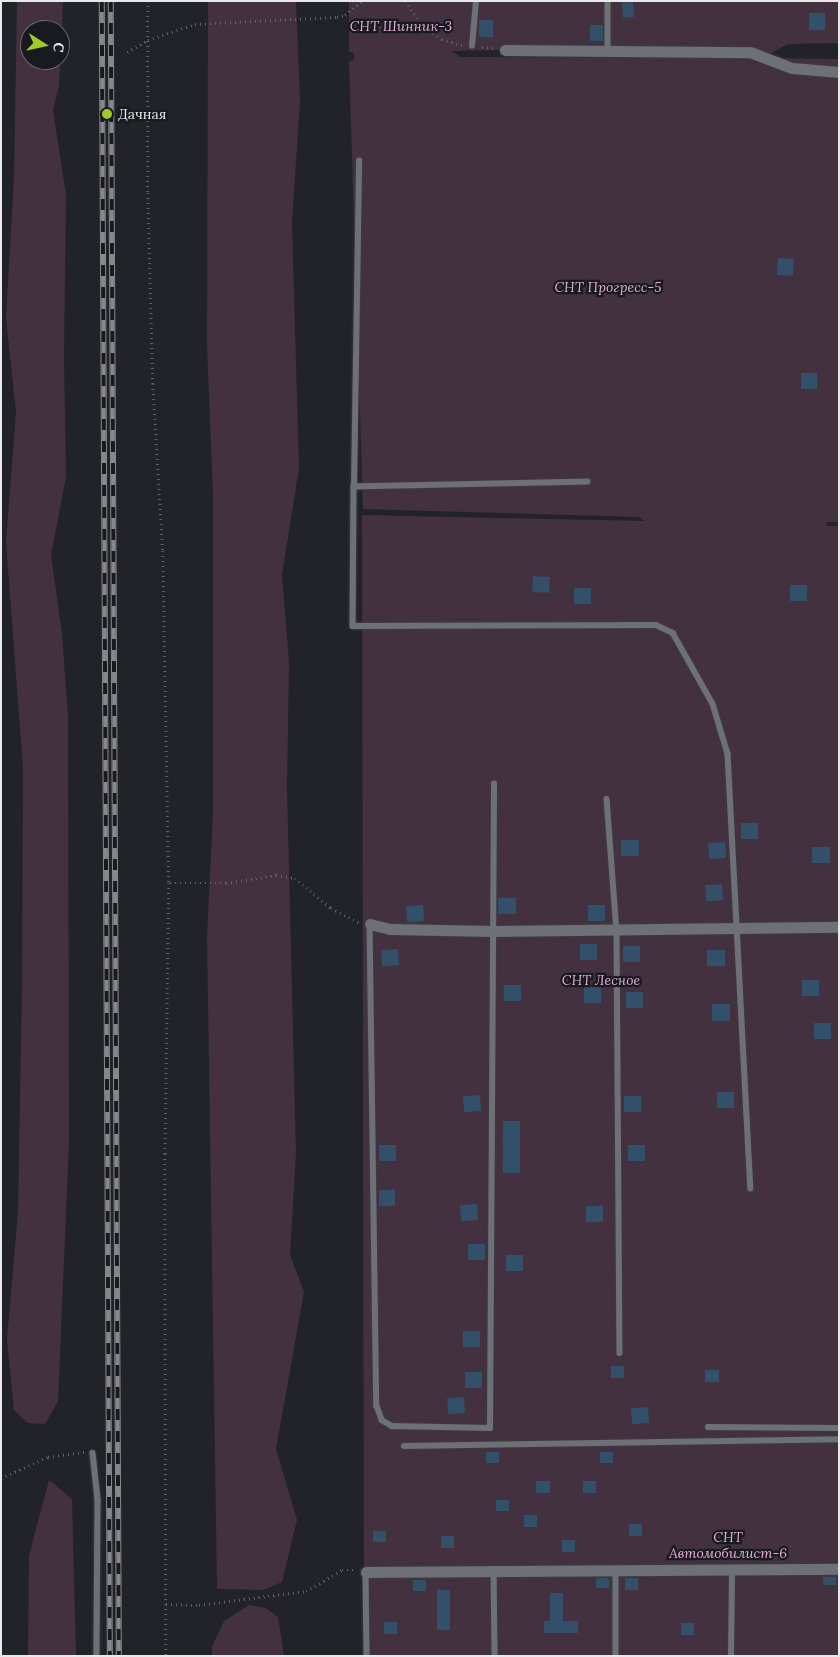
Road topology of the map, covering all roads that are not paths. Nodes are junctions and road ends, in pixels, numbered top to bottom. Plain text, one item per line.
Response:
1 (476, 1) edge
2 (608, 1) edge
3 (472, 46) road end
4 (608, 49) junction
5 (505, 50) road end
6 (839, 72) edge
7 (359, 161) dead end
8 (588, 482) dead end
9 (354, 487) junction
10 (494, 784) dead end
11 (607, 800) dead end
12 (370, 924) joint
13 (839, 928) edge
14 (737, 930) junction
15 (493, 931) junction
16 (617, 931) junction
17 (751, 1188) dead end
18 (620, 1352) dead end
19 (708, 1427) dead end
20 (839, 1428) edge
21 (839, 1439) edge
22 (404, 1446) dead end
23 (93, 1453) road end
24 (494, 1569) junction
25 (839, 1569) edge
26 (616, 1570) junction
27 (732, 1570) junction
28 (366, 1572) joint
29 (97, 1656) edge
30 (367, 1656) edge
31 (495, 1656) edge
32 (616, 1656) edge
33 (731, 1656) edge

1 - 3 lane
2 - 4 lane
4 - 5 street
4 - 6 street
7 - 9 lane
8 - 9 lane
9 - 14 lane
10 - 15 lane
11 - 16 lane
12 - 15 street
12 - 15 lane
13 - 14 street
14 - 16 street
14 - 17 lane
15 - 16 street
16 - 18 lane
19 - 20 lane
21 - 22 lane
23 - 29 lane
24 - 26 street
24 - 28 street
24 - 31 lane
25 - 27 street
26 - 27 street
26 - 32 lane
27 - 33 lane
28 - 30 lane

